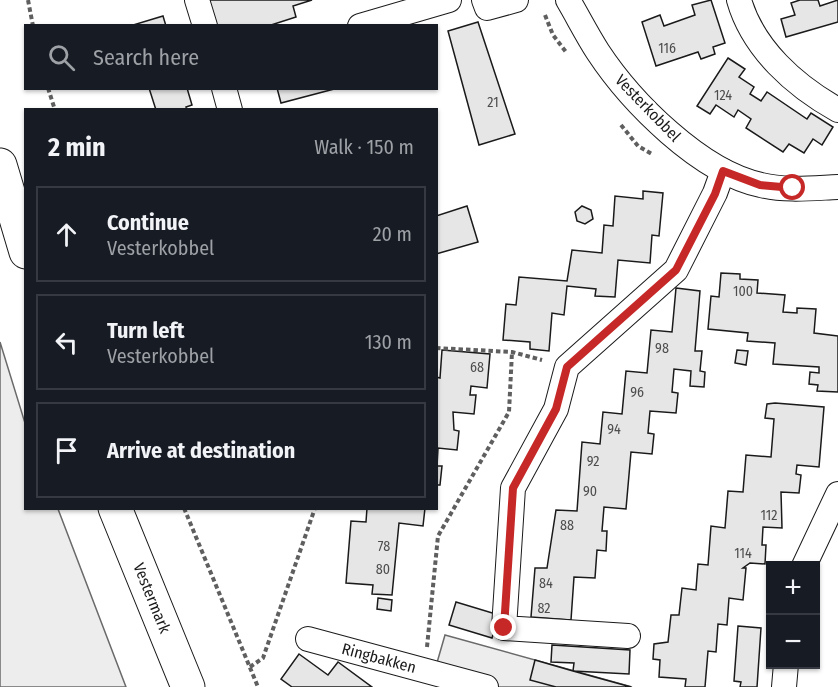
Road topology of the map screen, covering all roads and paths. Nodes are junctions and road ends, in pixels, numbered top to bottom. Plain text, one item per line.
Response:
1 (28, 0) edge
2 (197, 0) edge
3 (449, 0) edge
4 (484, 0) edge
5 (516, 0) edge
6 (568, 0) edge
7 (739, 0) edge
8 (33, 24) edge
9 (204, 24) edge
10 (367, 24) edge
11 (49, 90) edge
12 (225, 90) edge
13 (54, 108) edge
14 (229, 108) edge
15 (838, 110) edge
16 (0, 165) edge
17 (723, 171) junction
18 (838, 187) edge
19 (24, 245) edge
20 (438, 348) edge
21 (512, 352) junction
22 (567, 367) junction
23 (838, 494) edge
24 (116, 510) edge
25 (185, 510) edge
26 (314, 510) edge
27 (806, 561) edge
28 (628, 636) dead end
29 (308, 639) dead end
30 (250, 667) junction
31 (786, 669) edge
32 (425, 670) junction
33 (188, 687) edge
34 (258, 687) edge
35 (486, 687) edge
36 (784, 687) edge

1 - 8 path
2 - 9 street
3 - 10 street
4 - 5 street
6 - 17 street, Vesterkobbel
7 - 15 street
11 - 13 path
12 - 14 street
16 - 19 street
17 - 18 street, Vesterkobbel
17 - 22 street
20 - 21 path
21 - 22 path
21 - 32 path
22 - 28 street
23 - 27 street
24 - 33 street, Vestermark
25 - 30 path
26 - 30 path
29 - 32 street, Ringbakken
30 - 34 path
31 - 36 street
32 - 35 street, Ringbakken

